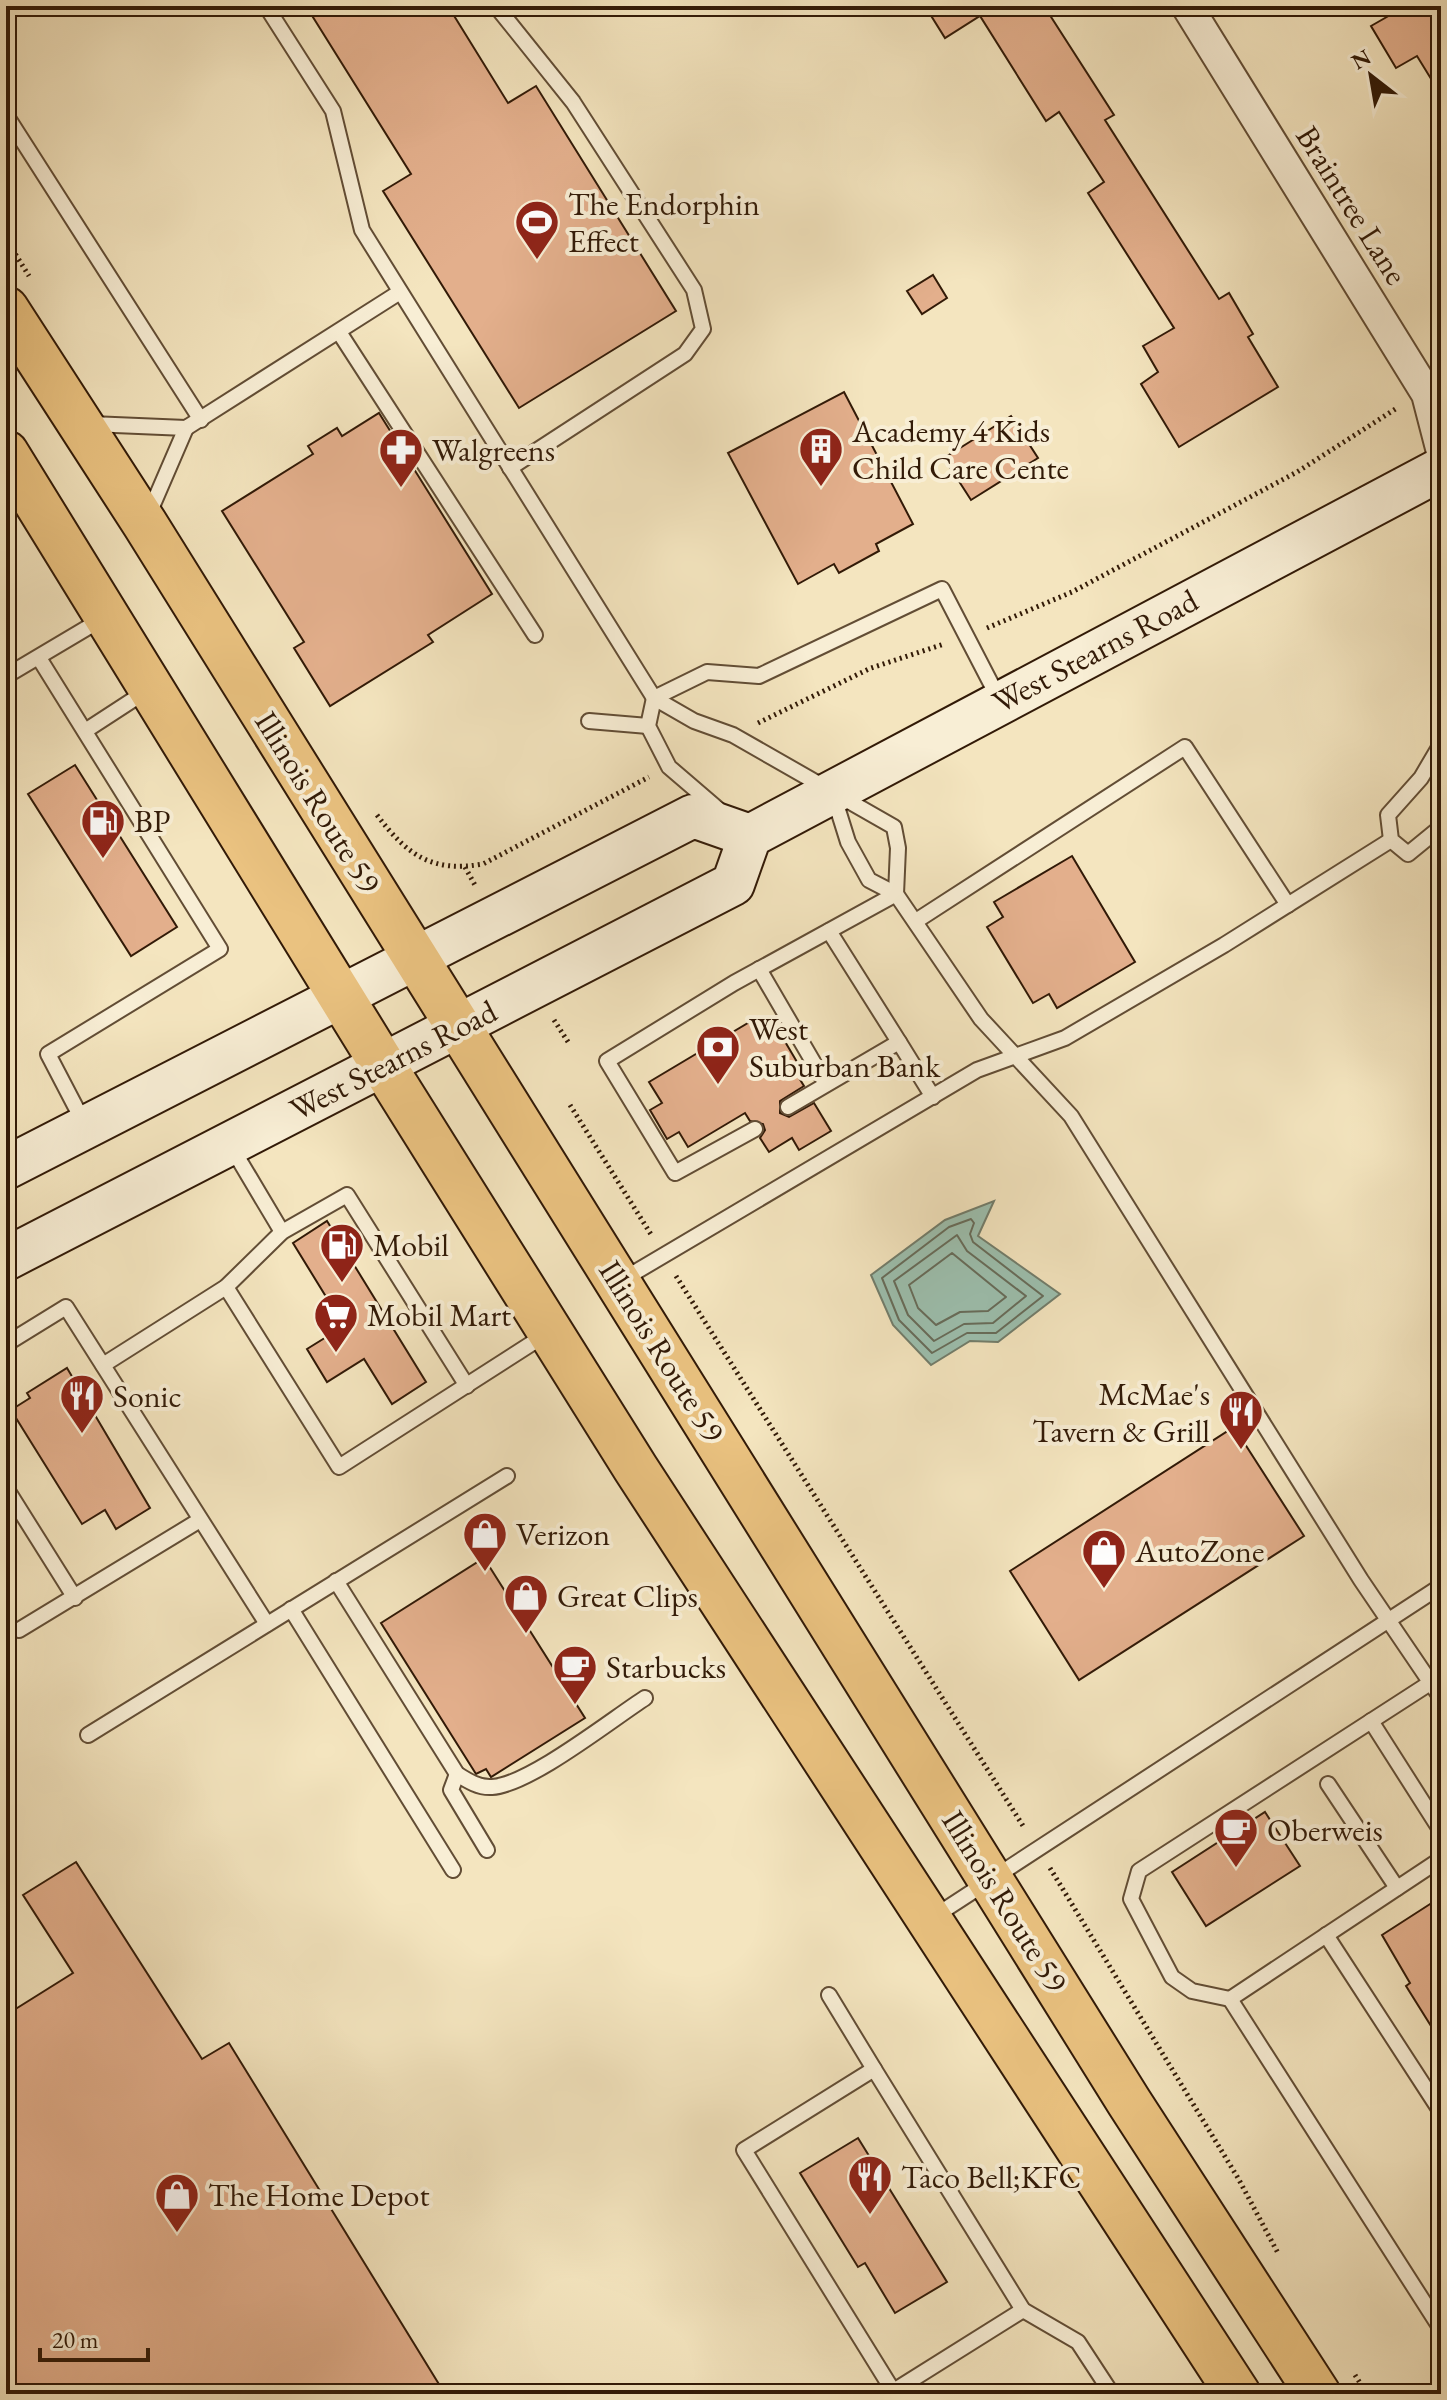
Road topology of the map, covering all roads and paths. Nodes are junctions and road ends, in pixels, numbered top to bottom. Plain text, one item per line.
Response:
1 (266, 6) edge
2 (496, 6) edge
3 (1187, 6) edge
4 (6, 115) edge
5 (400, 292) junction
6 (6, 309) edge
7 (339, 332) junction
8 (201, 420) junction
9 (79, 424) junction
10 (186, 428) junction
11 (1441, 448) edge
12 (6, 453) edge
13 (510, 468) junction
14 (1441, 469) edge
15 (145, 524) junction
16 (106, 616) junction
17 (535, 635) dead end
18 (39, 658) junction
19 (6, 676) edge
20 (151, 688) junction
21 (654, 698) junction
22 (1000, 701) junction
23 (589, 721) dead end
24 (648, 726) junction
25 (85, 731) junction
26 (1440, 748) edge
27 (832, 790) junction
28 (1441, 827) edge
29 (750, 836) junction
30 (1391, 840) junction
31 (896, 894) junction
32 (1288, 905) junction
33 (916, 921) junction
34 (829, 931) junction
35 (414, 957) junction
36 (759, 969) junction
37 (340, 996) junction
38 (458, 1028) junction
39 (899, 1042) junction
40 (1013, 1055) junction
41 (383, 1065) junction
42 (826, 1084) junction
43 (933, 1097) junction
44 (570, 1105) dead end
45 (788, 1107) dead end
46 (86, 1126) junction
47 (755, 1129) dead end
48 (230, 1144) junction
49 (6, 1168) edge
50 (643, 1221) dead end
51 (282, 1232) junction
52 (6, 1259) edge
53 (619, 1282) junction
54 (226, 1287) junction
55 (684, 1289) dead end
56 (551, 1331) junction
57 (6, 1344) edge
58 (103, 1365) junction
59 (467, 1386) junction
60 (507, 1476) dead end
61 (6, 1488) edge
62 (200, 1520) junction
63 (336, 1581) junction
64 (1441, 1586) edge
65 (75, 1598) junction
66 (291, 1609) junction
67 (1387, 1620) junction
68 (267, 1624) junction
69 (19, 1630) dead end
70 (1430, 1683) junction
71 (645, 1698) dead end
72 (1441, 1698) edge
73 (1371, 1721) junction
74 (88, 1735) dead end
75 (457, 1774) junction
76 (995, 1784) dead end
77 (1328, 1784) dead end
78 (1441, 1831) edge
79 (487, 1850) dead end
80 (1441, 1859) edge
81 (453, 1870) dead end
82 (992, 1879) junction
83 (1397, 1888) junction
84 (1067, 1894) dead end
85 (930, 1919) junction
86 (1326, 1935) junction
87 (829, 1995) dead end
88 (1230, 1999) junction
89 (874, 2069) junction
90 (1441, 2112) edge
91 (1283, 2261) dead end
92 (1023, 2310) junction
93 (1441, 2329) edge
94 (1334, 2381) edge
95 (892, 2393) edge
96 (1112, 2394) edge
97 (1238, 2394) edge
98 (1367, 2394) edge

1 - 5 lane
2 - 13 lane
3 - 11 street, Braintree Lane
4 - 8 lane
5 - 7 lane
5 - 13 lane
6 - 9 main road, Illinois Route 59
7 - 8 lane
7 - 17 lane
8 - 10 lane
9 - 10 lane
9 - 15 main road, Illinois Route 59
10 - 15 lane
12 - 16 main road
13 - 21 lane
14 - 22 main road, West Stearns Road
15 - 35 main road, Illinois Route 59
16 - 18 lane
16 - 20 main road
18 - 19 lane
18 - 25 lane
20 - 25 lane
20 - 37 main road
21 - 22 lane
21 - 24 lane
21 - 27 lane
22 - 27 main road, West Stearns Road
23 - 24 lane
24 - 29 lane
25 - 46 lane
26 - 30 lane
27 - 29 main road, West Stearns Road
27 - 31 lane
27 - 31 lane
28 - 30 lane
29 - 35 main road
29 - 38 main road, West Stearns Road
30 - 32 lane
31 - 33 lane
31 - 34 lane
32 - 33 lane
32 - 40 lane
33 - 40 lane
34 - 36 lane
34 - 39 lane
35 - 37 main road
35 - 38 main road, Illinois Route 59
36 - 42 lane
36 - 47 lane
37 - 41 main road
37 - 46 main road
38 - 41 main road, West Stearns Road
38 - 53 main road, Illinois Route 59
39 - 42 lane
39 - 43 lane
40 - 43 lane
40 - 67 lane
41 - 48 main road, West Stearns Road
41 - 56 main road
42 - 45 lane
43 - 53 lane
44 - 50 path
46 - 49 main road
48 - 51 lane
48 - 52 main road, West Stearns Road
51 - 54 lane
51 - 59 lane
53 - 82 main road, Illinois Route 59
54 - 58 lane
54 - 59 lane
55 - 76 path
56 - 59 lane
56 - 85 main road
57 - 58 lane
58 - 62 lane
60 - 63 lane
61 - 65 lane
62 - 65 lane
62 - 68 lane
63 - 66 lane
63 - 75 lane
64 - 67 lane
65 - 69 lane
66 - 68 lane
66 - 81 lane
67 - 70 lane
67 - 82 lane
68 - 74 lane
70 - 72 lane
70 - 73 lane
71 - 75 lane
73 - 78 lane
73 - 88 lane
75 - 79 lane
77 - 83 lane
80 - 83 lane
82 - 85 lane
82 - 94 main road, Illinois Route 59
83 - 86 lane
84 - 91 path
85 - 97 main road
86 - 88 lane
86 - 90 lane
87 - 89 lane
88 - 93 lane
89 - 92 lane
89 - 95 lane
92 - 95 lane
92 - 96 lane
94 - 98 path

